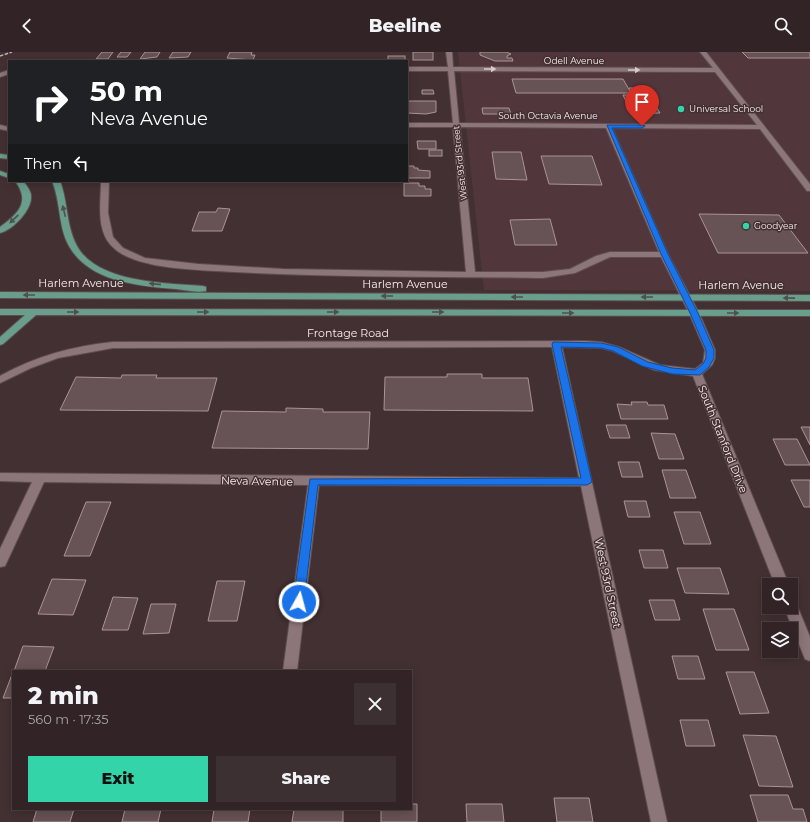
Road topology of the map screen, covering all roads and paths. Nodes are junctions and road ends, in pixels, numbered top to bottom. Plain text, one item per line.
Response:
1 (449, 52) edge
2 (703, 52) edge
3 (408, 69) edge
4 (450, 69) junction
5 (718, 70) junction
6 (408, 125) edge
7 (456, 125) junction
8 (608, 126) junction
9 (761, 126) junction
10 (19, 182) edge
11 (56, 182) edge
12 (105, 182) edge
13 (810, 189) edge
14 (0, 231) edge
15 (664, 254) junction
16 (471, 274) junction
17 (0, 295) edge
18 (264, 296) junction
19 (686, 297) junction
20 (810, 298) edge
21 (0, 312) edge
22 (34, 312) junction
23 (694, 313) junction
24 (810, 314) edge
25 (0, 342) edge
26 (556, 344) junction
27 (697, 373) junction
28 (0, 380) edge
29 (0, 477) edge
30 (40, 478) junction
31 (314, 481) junction
32 (587, 482) junction
33 (0, 562) edge
34 (779, 578) edge
35 (794, 614) edge
36 (810, 654) edge
37 (290, 670) edge
38 (659, 822) edge

1 - 4 street, West 93rd Street
2 - 5 street
3 - 4 street, Odell Avenue
4 -> 5 street, Odell Avenue
4 - 7 street, West 93rd Street
5 - 9 street
6 - 7 street, South Octavia Avenue
7 - 8 street, South Octavia Avenue
7 - 16 street, West 93rd Street
8 - 9 street, South Octavia Avenue
8 - 15 street, South Stanford Drive
9 - 13 street
10 -> 14 main road
18 -> 11 main road
12 - 16 street
15 - 16 street
15 - 19 street, South Stanford Drive
18 -> 17 main road, Harlem Avenue
19 -> 18 main road, Harlem Avenue
20 -> 19 main road, Harlem Avenue
19 - 23 street, South Stanford Drive
21 - 22 main road
22 -> 23 main road
22 - 25 main road
23 -> 24 main road
23 - 27 street, South Stanford Drive
26 - 27 street, Frontage Road
26 - 28 street, Frontage Road
26 - 32 street, West 93rd Street
27 - 34 street, South Stanford Drive
29 - 30 street, Neva Avenue
30 - 31 street, Neva Avenue
30 - 33 street
31 - 32 street, Neva Avenue
31 - 37 street
32 - 38 street, West 93rd Street
35 - 36 street

